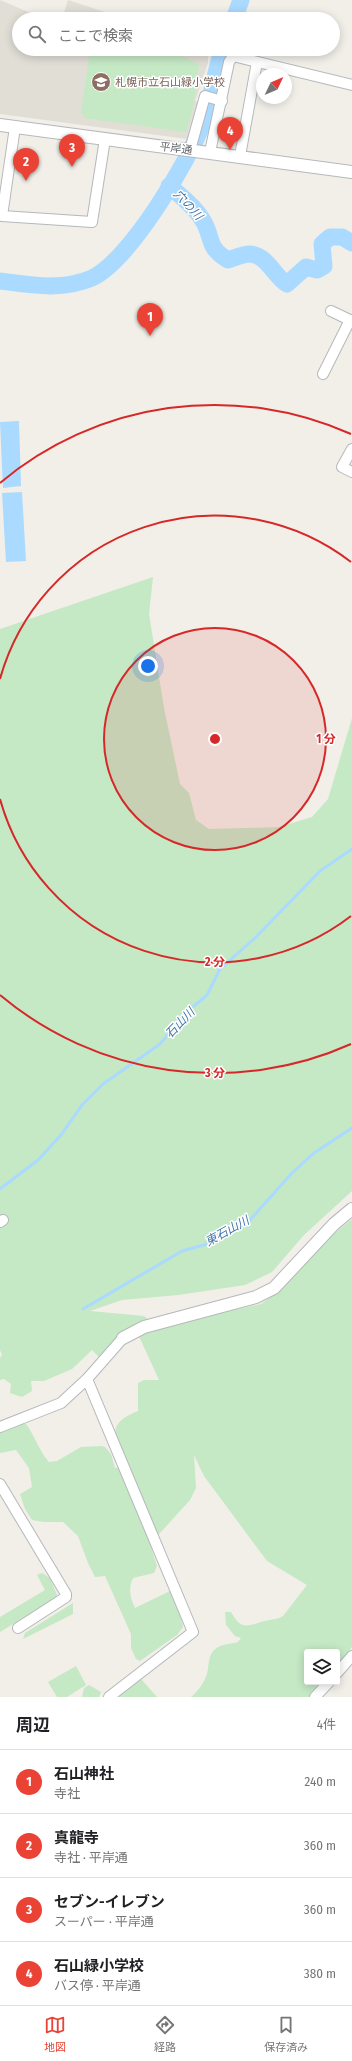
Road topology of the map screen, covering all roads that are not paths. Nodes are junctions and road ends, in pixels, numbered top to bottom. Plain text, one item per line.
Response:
1 (257, 62) junction
2 (352, 86) edge
3 (222, 101) junction
4 (0, 125) edge
5 (15, 127) junction
6 (105, 139) junction
7 (186, 150) junction
8 (207, 152) junction
9 (240, 156) junction
10 (352, 172) edge
11 (331, 310) dead end
12 (351, 321) edge
13 (323, 374) dead end
14 (352, 449) edge
15 (352, 472) edge
16 (352, 1209) edge
17 (123, 1338) joint
18 (87, 1379) junction
19 (0, 1427) edge
20 (0, 1484) edge
21 (18, 1628) dead end
22 (352, 1656) edge
23 (340, 1670) edge
24 (326, 1685) edge
25 (108, 1697) edge
26 (315, 1697) edge

1 - 2 street
1 - 3 street
1 - 9 street
3 - 7 street
3 - 8 street
4 - 5 street, 平岸通
5 - 6 street, 平岸通
5 - 6 street
6 - 7 street, 平岸通
7 - 8 street, 平岸通
8 - 9 street, 平岸通
9 - 10 street, 平岸通
11 - 12 street
12 - 13 street
14 - 15 street
16 - 17 street
17 - 18 street
18 - 19 street
18 - 25 street
20 - 21 street
22 - 23 street
24 - 26 street

